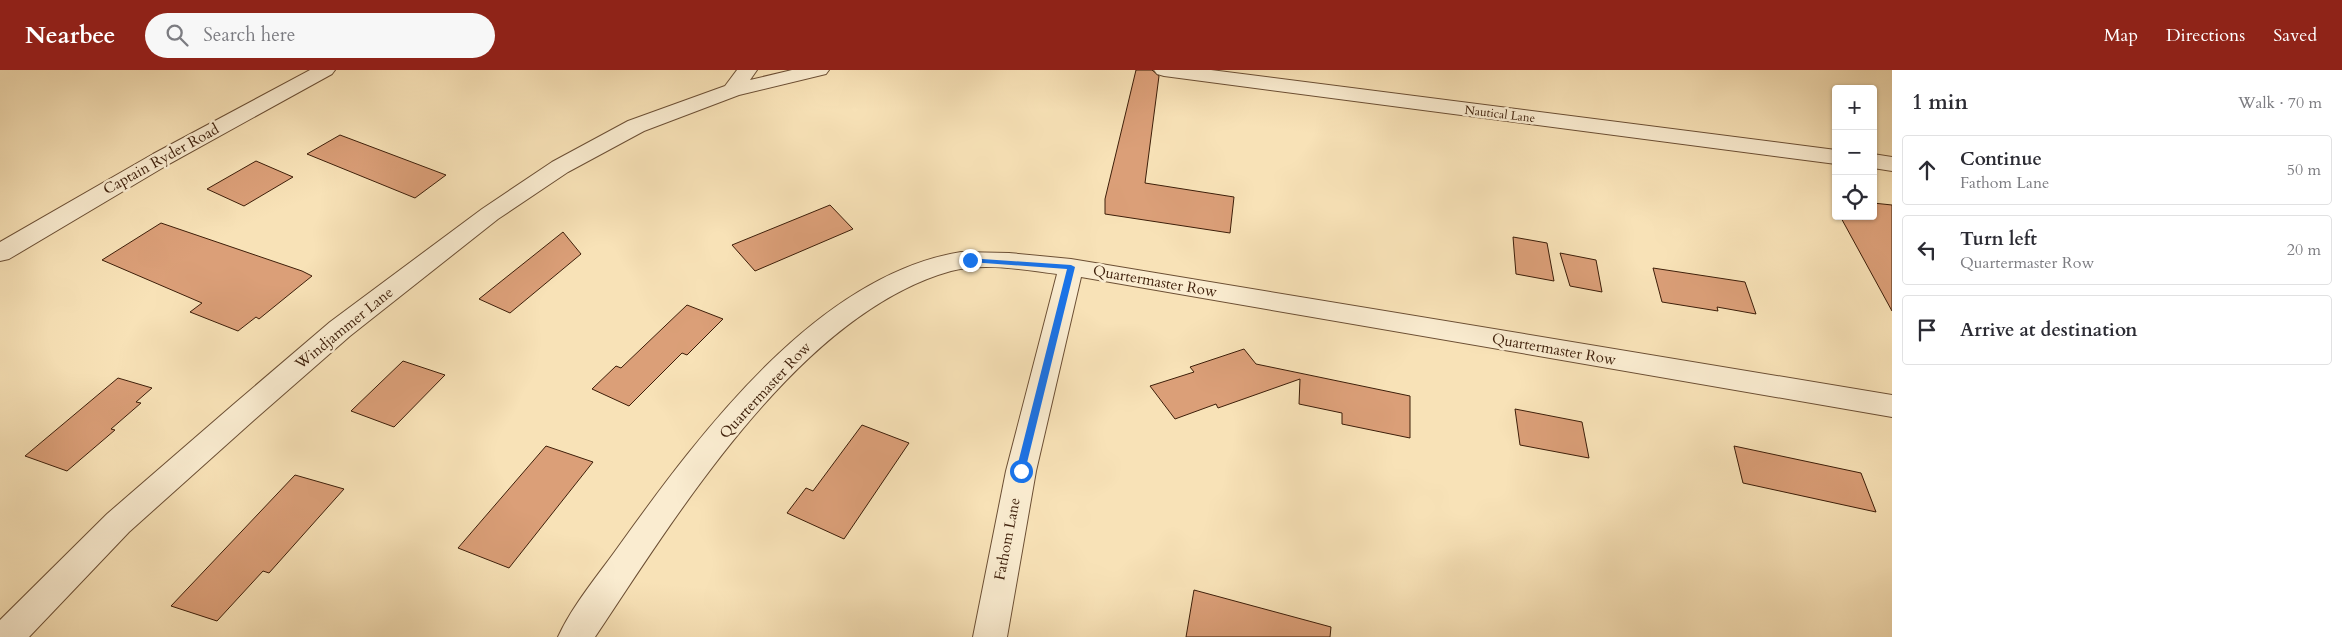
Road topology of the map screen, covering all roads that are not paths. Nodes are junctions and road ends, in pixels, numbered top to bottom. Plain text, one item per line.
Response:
1 (325, 70) edge
2 (819, 70) edge
3 (1164, 70) edge
4 (739, 80) edge
5 (1832, 155) edge
6 (1877, 162) edge
7 (1892, 164) edge
8 (0, 253) edge
9 (1071, 267) junction
10 (1892, 406) edge
11 (6, 637) edge
12 (575, 637) edge
13 (990, 637) edge

1 - 8 street, Captain Ryder Road
2 - 4 street, Windjammer Lane
3 - 5 street, Nautical Lane
4 - 11 street, Windjammer Lane
6 - 7 street
9 - 10 street, Quartermaster Row
9 - 12 street, Quartermaster Row
9 - 13 street, Fathom Lane

